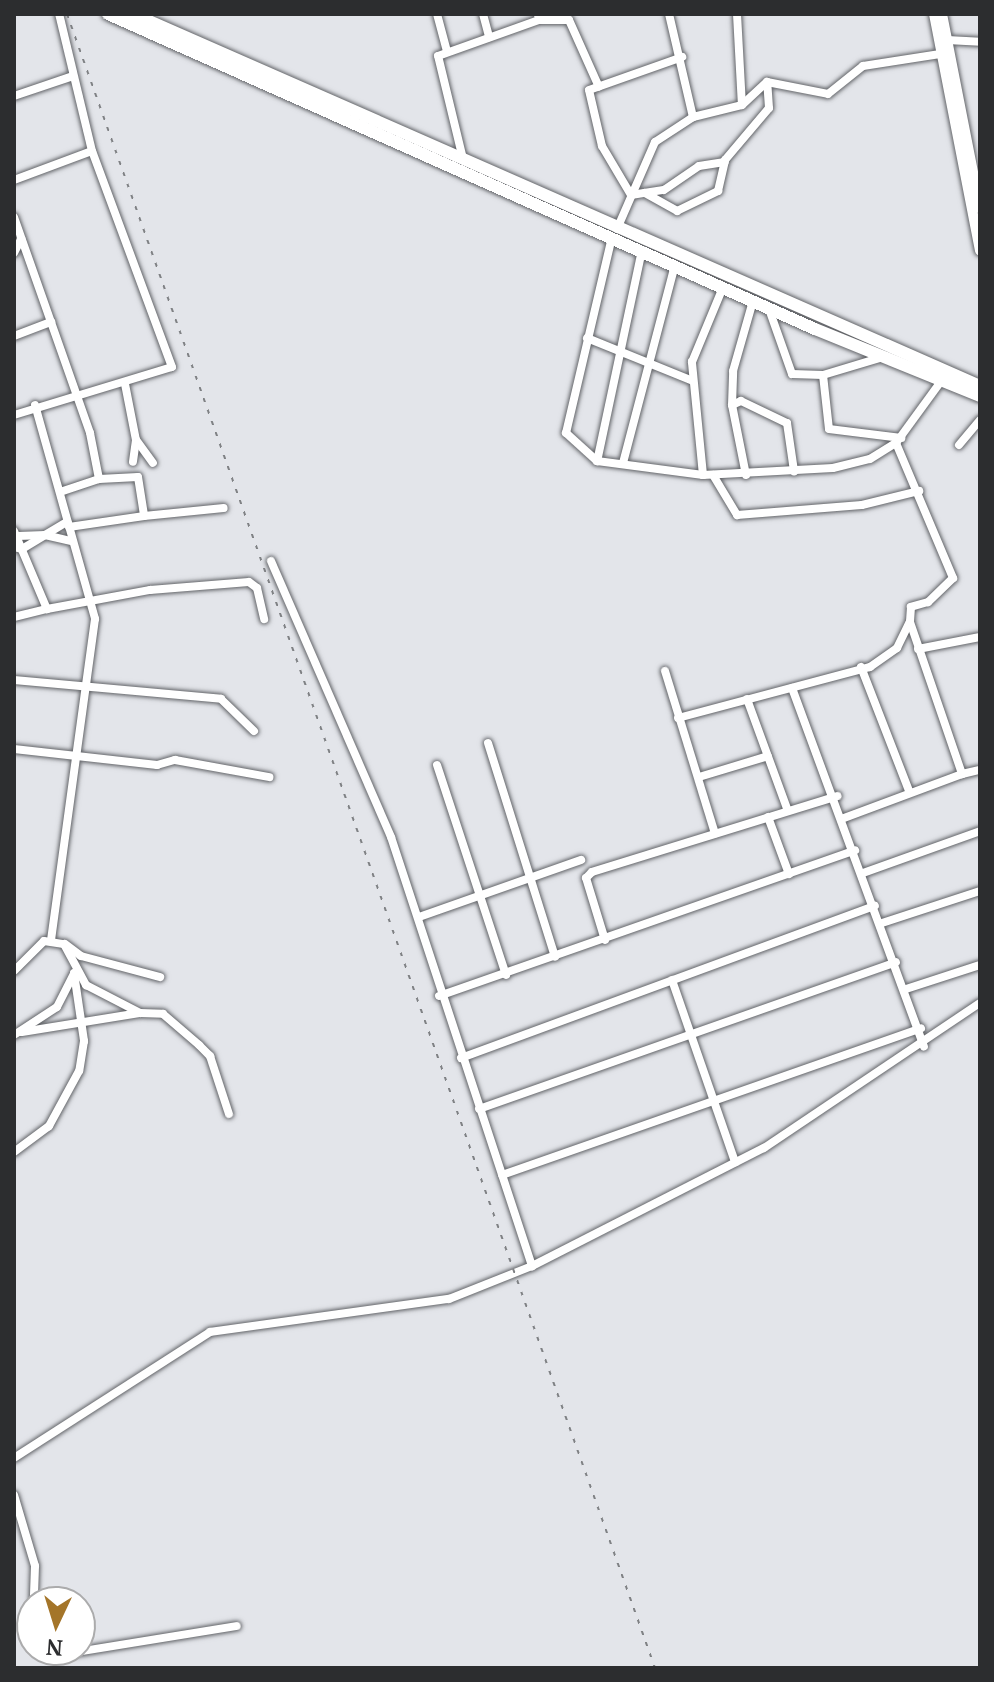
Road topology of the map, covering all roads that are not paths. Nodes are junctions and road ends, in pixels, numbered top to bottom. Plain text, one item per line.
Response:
1 (59, 14) edge
2 (108, 14) edge
3 (133, 14) edge
4 (437, 14) edge
5 (483, 14) edge
6 (669, 14) edge
7 (737, 14) edge
8 (934, 14) edge
9 (942, 14) edge
10 (538, 16) edge
11 (489, 37) junction
12 (947, 40) junction
13 (980, 42) edge
14 (447, 51) junction
15 (940, 54) junction
16 (682, 57) junction
17 (73, 76) junction
18 (767, 82) junction
19 (599, 87) junction
20 (14, 96) edge
21 (742, 105) junction
22 (693, 117) junction
23 (92, 151) junction
24 (463, 160) junction
25 (725, 162) junction
26 (14, 180) edge
27 (645, 193) junction
28 (631, 195) junction
29 (980, 208) edge
30 (14, 217) edge
31 (615, 233) junction
32 (21, 239) junction
33 (642, 250) junction
34 (980, 251) edge
35 (14, 253) edge
36 (675, 265) junction
37 (723, 287) junction
38 (753, 301) junction
39 (769, 309) junction
40 (51, 322) junction
41 (14, 336) edge
42 (587, 338) junction
43 (617, 350) junction
44 (884, 357) junction
45 (648, 362) junction
46 (823, 375) junction
47 (942, 380) junction
48 (693, 381) junction
49 (976, 383) edge
50 (125, 384) junction
51 (980, 396) edge
52 (77, 398) junction
53 (35, 405) junction
54 (732, 405) junction
55 (14, 415) edge
56 (980, 420) edge
57 (136, 440) junction
58 (899, 440) junction
59 (959, 445) dead end
60 (597, 461) junction
61 (133, 462) dead end
62 (153, 463) dead end
63 (623, 463) junction
64 (794, 471) junction
65 (708, 475) junction
66 (746, 475) junction
67 (99, 479) junction
68 (919, 491) junction
69 (60, 492) junction
70 (224, 508) dead end
71 (144, 516) junction
72 (68, 525) junction
73 (16, 534) edge
74 (45, 535) junction
75 (71, 541) junction
76 (18, 548) edge
77 (271, 561) dead end
78 (86, 602) junction
79 (47, 609) junction
80 (14, 617) edge
81 (264, 619) dead end
82 (910, 622) junction
83 (980, 637) edge
84 (918, 649) junction
85 (861, 667) junction
86 (665, 671) dead end
87 (14, 680) edge
88 (86, 687) junction
89 (792, 688) junction
90 (747, 699) junction
91 (678, 718) junction
92 (254, 731) dead end
93 (488, 743) dead end
94 (14, 749) edge
95 (77, 753) junction
96 (768, 756) junction
97 (437, 765) dead end
98 (980, 770) edge
99 (962, 774) junction
100 (269, 777) dead end
101 (699, 777) junction
102 (909, 791) junction
103 (837, 796) junction
104 (788, 811) junction
105 (768, 817) junction
106 (844, 818) junction
107 (980, 831) edge
108 (715, 834) junction
109 (855, 850) junction
110 (581, 860) dead end
111 (863, 873) junction
112 (789, 874) junction
113 (527, 879) junction
114 (980, 891) edge
115 (477, 895) junction
116 (875, 906) junction
117 (419, 917) junction
118 (882, 923) junction
119 (51, 939) junction
120 (605, 940) junction
121 (64, 944) junction
122 (555, 957) junction
123 (896, 962) junction
124 (980, 965) edge
125 (14, 971) edge
126 (74, 973) junction
127 (506, 975) junction
128 (160, 977) dead end
129 (672, 980) junction
130 (906, 989) junction
131 (439, 996) junction
132 (980, 1003) edge
133 (140, 1013) junction
134 (82, 1020) junction
135 (921, 1028) junction
136 (692, 1033) junction
137 (15, 1035) edge
138 (924, 1046) junction
139 (461, 1058) junction
140 (716, 1100) junction
141 (479, 1109) junction
142 (229, 1114) dead end
143 (14, 1152) edge
144 (735, 1162) junction
145 (502, 1175) junction
146 (532, 1266) junction
147 (14, 1458) edge
148 (14, 1495) edge
149 (34, 1586) edge
150 (237, 1626) dead end
151 (96, 1649) edge

1 - 17 street
2 - 31 highway
3 - 24 highway
4 - 14 street
5 - 11 street
6 - 16 street
7 - 21 street
8 - 15 main road
9 - 12 main road
10 - 11 street
10 - 19 street
11 - 14 street
12 - 13 street
12 - 29 main road
14 - 24 street
15 - 18 street
15 - 34 main road
16 - 19 street
16 - 22 street
17 - 20 street
17 - 23 street
18 - 21 street
18 - 25 street
19 - 28 street
21 - 22 street
22 - 28 street
23 - 26 street
23 - 50 street
24 - 31 highway
25 - 27 street
25 - 27 street
27 - 28 street
28 - 31 street
30 - 32 street
31 - 33 highway
31 - 42 street
31 - 49 highway
32 - 35 street
32 - 40 street
33 - 36 highway
33 - 43 street
36 - 37 highway
36 - 45 street
37 - 38 highway
37 - 48 street
38 - 39 highway
38 - 54 street
39 - 44 highway
39 - 46 street
40 - 41 street
40 - 52 street
42 - 43 street
42 - 60 street
43 - 45 street
43 - 60 street
44 - 46 street
44 - 47 highway
45 - 48 street
45 - 63 street
46 - 58 street
47 - 51 highway
47 - 58 street
48 - 65 street
50 - 52 street
50 - 57 street
52 - 53 street
52 - 67 street
53 - 55 street
53 - 69 street
54 - 64 street
54 - 66 street
56 - 59 street
57 - 61 street
57 - 62 street
58 - 64 street
58 - 68 street
60 - 63 street
63 - 65 street
64 - 66 street
65 - 66 street
65 - 68 street
67 - 69 street
67 - 71 street
68 - 82 street
69 - 72 street
70 - 71 street
71 - 72 street
72 - 74 street
72 - 75 street
73 - 74 street
73 - 76 street
74 - 75 street
74 - 76 street
75 - 78 street
76 - 79 street
77 - 117 street
78 - 79 street
78 - 81 street
78 - 88 street
79 - 80 street
82 - 84 street
82 - 85 street
83 - 84 street
84 - 99 street
85 - 89 street
85 - 102 street
86 - 91 street
87 - 88 street
88 - 92 street
88 - 95 street
89 - 90 street
89 - 103 street
90 - 91 street
90 - 96 street
91 - 101 street
93 - 113 street
94 - 95 street
95 - 100 street
95 - 119 street
96 - 101 street
96 - 104 street
97 - 115 street
98 - 99 street
99 - 102 street
101 - 108 street
102 - 106 street
103 - 104 street
103 - 106 street
104 - 105 street
105 - 108 street
105 - 112 street
106 - 109 street
107 - 111 street
108 - 120 street
109 - 111 street
109 - 112 street
110 - 113 street
111 - 116 street
112 - 120 street
113 - 115 street
113 - 122 street
114 - 118 street
115 - 117 street
115 - 127 street
116 - 118 street
116 - 129 street
117 - 131 street
118 - 123 street
119 - 121 street
119 - 125 street
120 - 122 street
121 - 126 street
121 - 128 street
122 - 127 street
123 - 130 street
123 - 136 street
124 - 130 street
126 - 133 street
126 - 134 street
126 - 137 street
127 - 131 street
129 - 136 street
129 - 139 street
130 - 135 street
131 - 139 street
132 - 138 street
133 - 134 street
133 - 142 street
134 - 137 street
134 - 143 street
135 - 138 street
135 - 140 street
136 - 140 street
136 - 141 street
138 - 144 street
139 - 141 street
140 - 144 street
140 - 145 street
141 - 145 street
144 - 146 street
145 - 146 street
146 - 147 street
148 - 149 street
150 - 151 street

